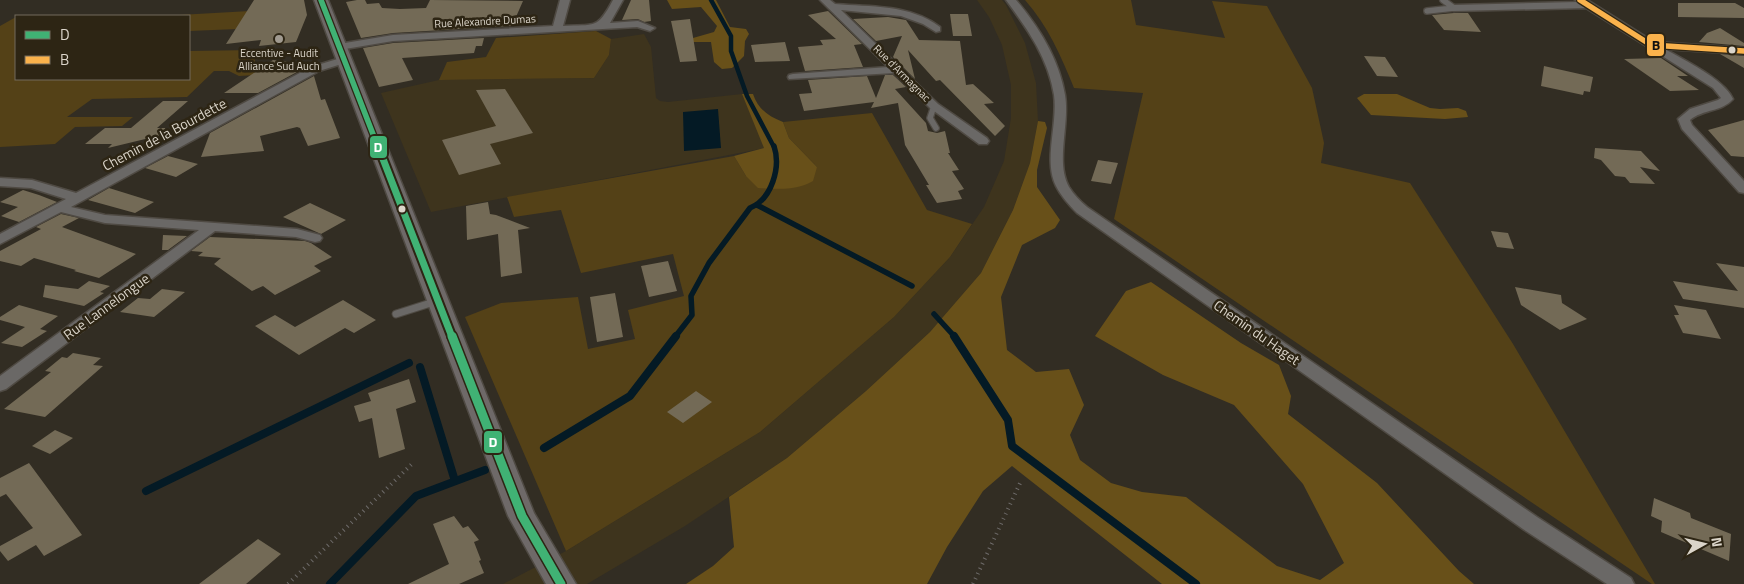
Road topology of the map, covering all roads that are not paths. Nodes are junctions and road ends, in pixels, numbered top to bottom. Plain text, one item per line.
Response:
1 (321, 0) edge
2 (565, 0) edge
3 (618, 0) edge
4 (825, 0) edge
5 (1011, 0) edge
6 (1443, 0) edge
7 (1588, 5) edge
8 (834, 7) junction
9 (1454, 8) junction
10 (1427, 12) dead end
11 (1536, 16) dead end
12 (596, 27) junction
13 (650, 28) dead end
14 (936, 29) dead end
15 (557, 30) junction
16 (1651, 45) junction
17 (1744, 50) edge
18 (342, 53) junction
19 (897, 70) junction
20 (793, 77) dead end
21 (934, 106) junction
22 (936, 128) dead end
23 (983, 141) dead end
24 (0, 182) edge
25 (1744, 189) edge
26 (78, 198) junction
27 (59, 208) junction
28 (212, 227) junction
29 (315, 238) dead end
30 (0, 240) edge
31 (438, 301) junction
32 (396, 314) dead end
33 (0, 385) edge
34 (559, 582) edge
35 (1624, 584) edge

1 - 18 main road
2 - 15 street
3 - 12 street
4 - 8 street, Rue d'Armagnac
5 - 35 street, Chemin du Haget
6 - 9 lane
7 - 9 street
7 - 11 street
7 - 16 street
8 - 14 street
8 - 19 street, Rue d'Armagnac
9 - 10 lane
12 - 13 street, Rue Alexandre Dumas
12 - 15 street, Rue Alexandre Dumas
15 - 18 street, Rue Alexandre Dumas
16 - 17 street
16 - 25 street
18 - 26 street, Chemin de la Bourdette
18 - 31 main road
19 - 20 street
19 - 21 street, Rue d'Armagnac
21 - 22 lane
21 - 23 street, Rue d'Armagnac
24 - 26 street
26 - 27 street, Chemin de la Bourdette
27 - 28 street
27 - 30 street, Chemin de la Bourdette
28 - 29 street
28 - 33 street, Rue Lannelongue
31 - 32 lane
31 - 34 main road

